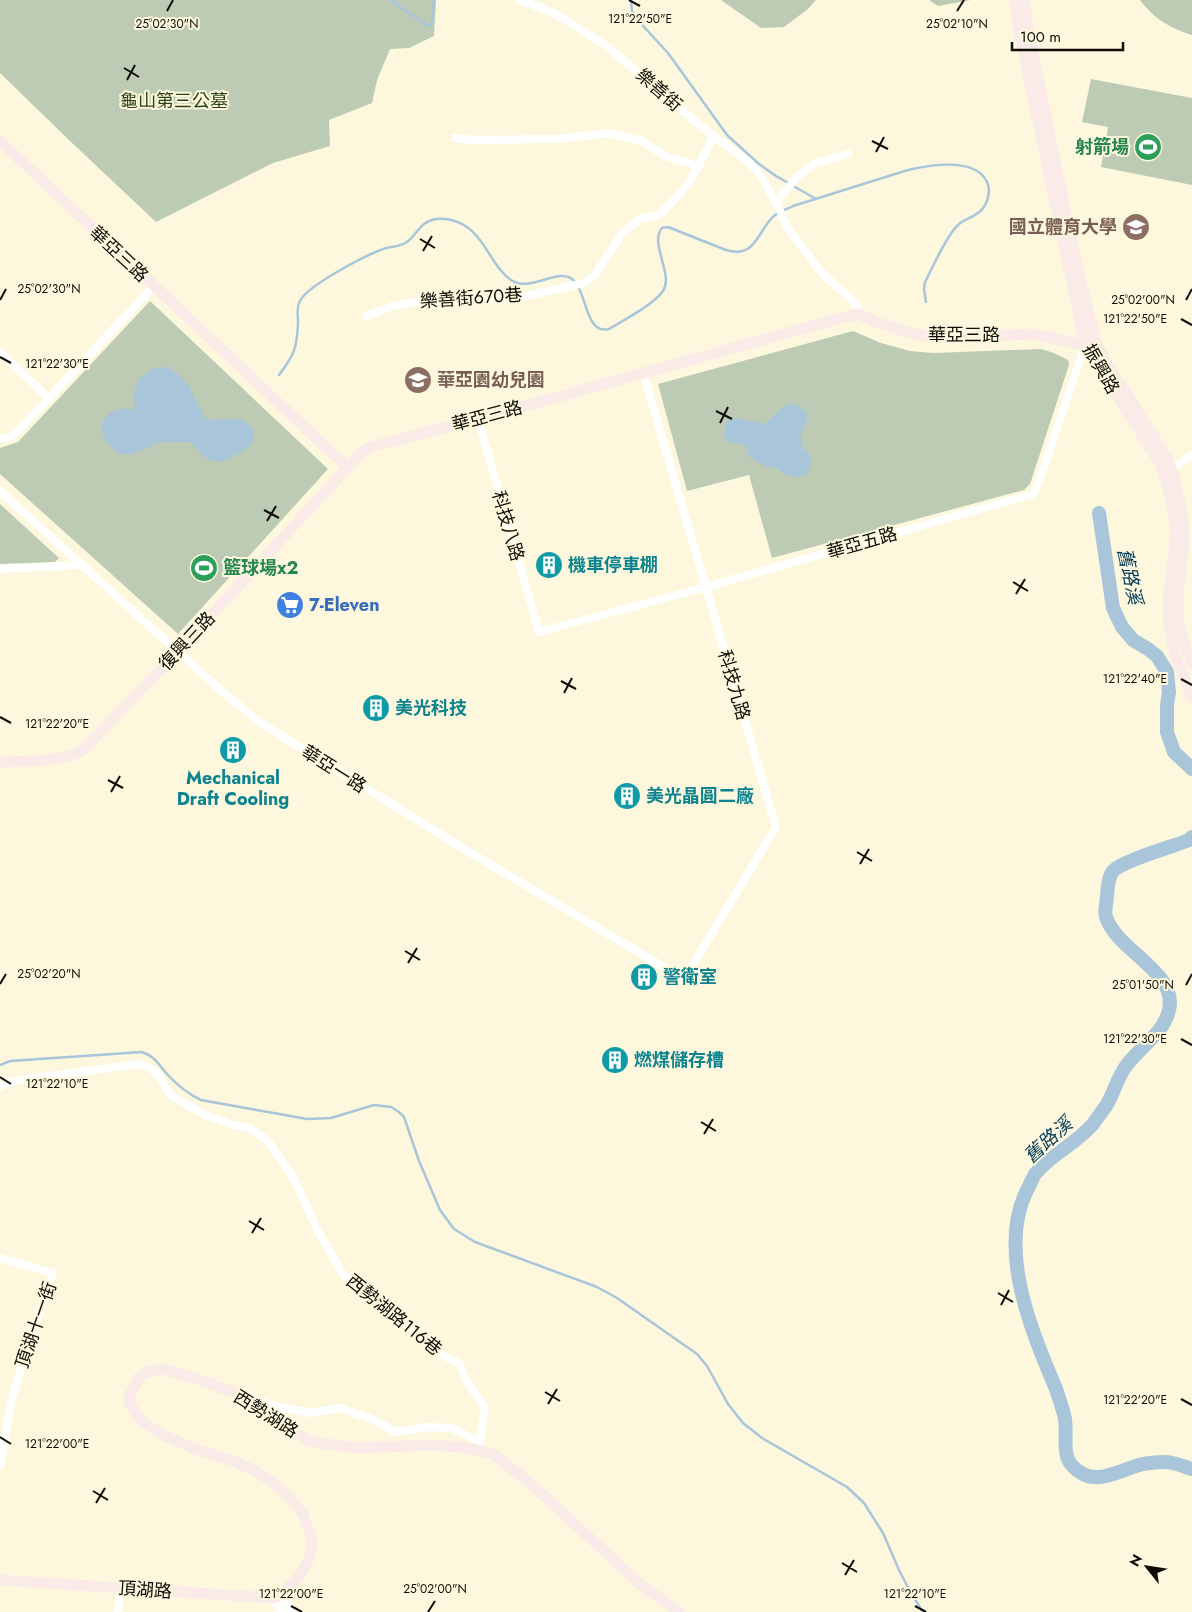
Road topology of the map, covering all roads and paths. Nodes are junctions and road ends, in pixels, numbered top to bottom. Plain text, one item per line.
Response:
1 (519, 0) edge
2 (1015, 0) edge
3 (1024, 0) edge
4 (714, 136) junction
5 (455, 138) dead end
6 (0, 141) edge
7 (848, 154) dead end
8 (699, 166) junction
9 (777, 204) junction
10 (154, 286) junction
11 (859, 314) junction
12 (367, 316) dead end
13 (1091, 345) junction
14 (0, 352) edge
15 (643, 372) junction
16 (48, 398) junction
17 (478, 419) junction
18 (0, 439) edge
19 (1192, 455) edge
20 (348, 468) junction
21 (1168, 471) junction
22 (0, 491) edge
23 (81, 565) junction
24 (0, 569) edge
25 (706, 587) junction
26 (539, 632) joint
27 (178, 652) junction
28 (1192, 663) edge
29 (1192, 698) edge
30 (0, 762) edge
31 (684, 979) joint
32 (0, 1086) edge
33 (1, 1260) edge
34 (236, 1393) junction
35 (0, 1466) edge
36 (0, 1580) edge
37 (120, 1588) junction
38 (276, 1596) junction
39 (118, 1612) edge
40 (282, 1612) edge
41 (292, 1612) edge
42 (679, 1612) edge

1 - 4 street, 樂善街
2 - 13 street, 振興路
3 - 13 street, 振興路
4 - 8 street, 樂善街670巷
4 - 9 street, 樂善街
5 - 8 street
6 - 10 street, 華亞三路
7 - 9 street
8 - 12 street, 樂善街670巷
9 - 11 street, 樂善街
10 - 16 street
10 - 20 street, 華亞三路
11 - 13 street, 華亞三路
11 - 15 street, 華亞三路
13 - 21 street, 振興路
13 - 25 street, 華亞五路
14 - 16 street
15 - 17 street, 華亞三路
15 - 25 street, 科技九路
16 - 18 street
17 - 20 street, 華亞三路
17 - 26 street, 科技八路
19 - 21 street
20 - 27 street, 復興三路
21 - 28 street, 振興路
21 - 29 street, 振興路
22 - 23 street, 華亞一路
23 - 24 street
23 - 27 street, 華亞一路
25 - 26 street, 華亞五路
25 - 31 street, 科技九路
27 - 30 street, 復興三路
27 - 31 street, 華亞一路
32 - 34 street, 西勢湖路116巷
33 - 35 street, 頂湖十一街
34 - 38 street, 西勢湖路
34 - 42 street, 西勢湖路
36 - 37 street, 頂湖路
37 - 38 street, 頂湖路
37 - 39 street
38 - 40 street
38 - 41 street

